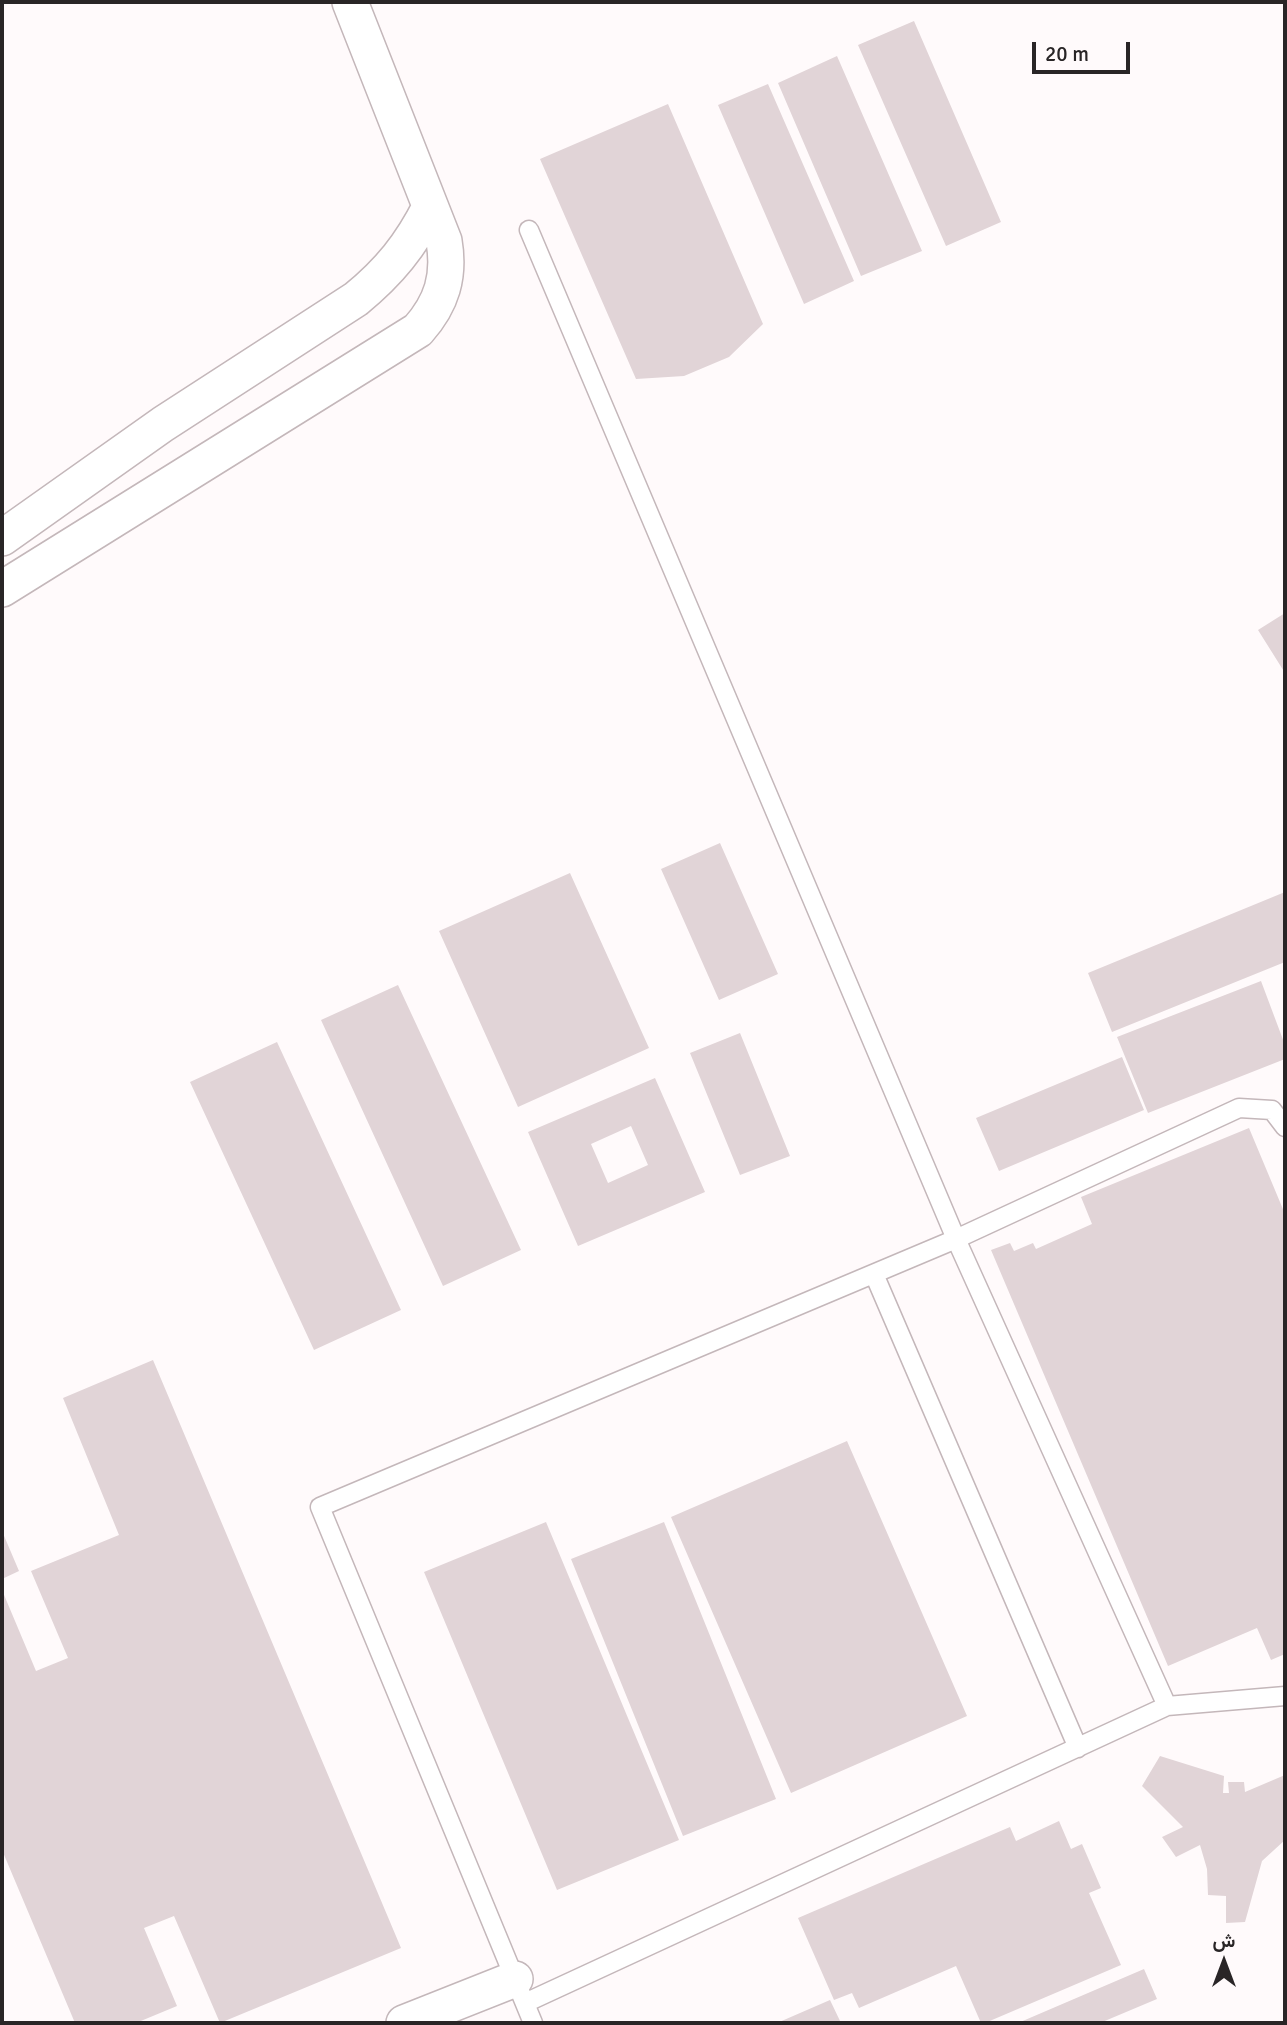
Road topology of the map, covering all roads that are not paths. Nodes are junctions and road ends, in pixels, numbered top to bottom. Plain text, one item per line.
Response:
1 (350, 2) edge
2 (430, 207) junction
3 (529, 230) dead end
4 (2, 538) edge
5 (2, 589) edge
6 (1285, 1127) edge
7 (956, 1239) junction
8 (874, 1273) junction
9 (1285, 1696) edge
10 (1167, 1706) junction
11 (1078, 1748) junction
12 (520, 1991) junction
13 (404, 2023) edge
14 (533, 2023) edge

1 - 2 street
2 - 4 street
2 - 5 street
3 - 7 lane
6 - 7 lane
7 - 8 lane
7 - 10 lane
8 - 11 lane
8 - 12 lane
9 - 10 lane
10 - 11 lane
11 - 12 lane
12 - 13 street
12 - 14 lane

